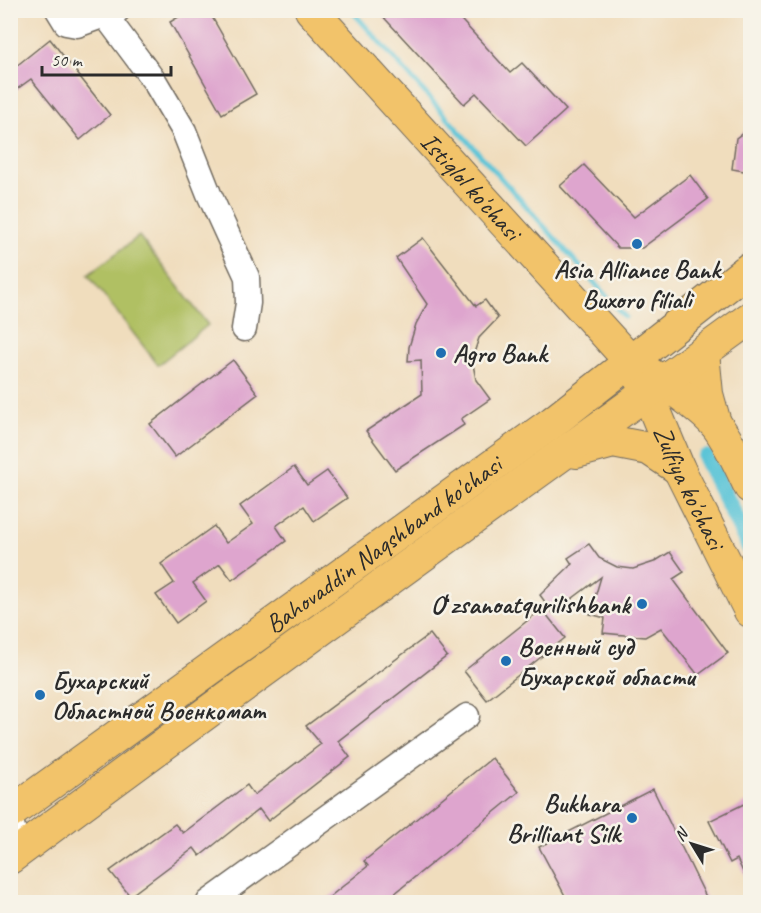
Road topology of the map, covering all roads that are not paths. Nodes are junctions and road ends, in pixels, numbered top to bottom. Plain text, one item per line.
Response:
1 (58, 10) edge
2 (311, 10) edge
3 (112, 13) edge
4 (750, 268) edge
5 (750, 318) edge
6 (244, 329) dead end
7 (703, 353) junction
8 (631, 362) junction
9 (656, 388) junction
10 (715, 423) junction
11 (557, 457) junction
12 (679, 469) junction
13 (750, 487) edge
14 (750, 611) edge
15 (467, 716) dead end
16 (10, 815) edge
17 (15, 855) edge
18 (209, 903) edge

1 - 3 street
2 - 8 main road, Istiqlol ko'chasi
3 - 6 street
4 - 8 main road, Bahovaddin Naqshband ko'chasi
5 - 7 main road, Bahovaddin Naqshband ko'chasi
7 - 9 main road, Bahovaddin Naqshband ko'chasi
7 - 10 main road
8 - 9 main road, Istiqlol ko'chasi
8 - 16 main road, Bahovaddin Naqshband ko'chasi
9 - 10 main road, Zulfiya ko'chasi
9 - 11 main road, Bahovaddin Naqshband ko'chasi
9 - 12 main road, Zulfiya ko'chasi
10 - 13 main road, Zulfiya ko'chasi
11 - 12 main road
11 - 17 main road, Bahovaddin Naqshband ko'chasi
12 - 14 main road, Zulfiya ko'chasi
15 - 18 street
16 - 17 street

